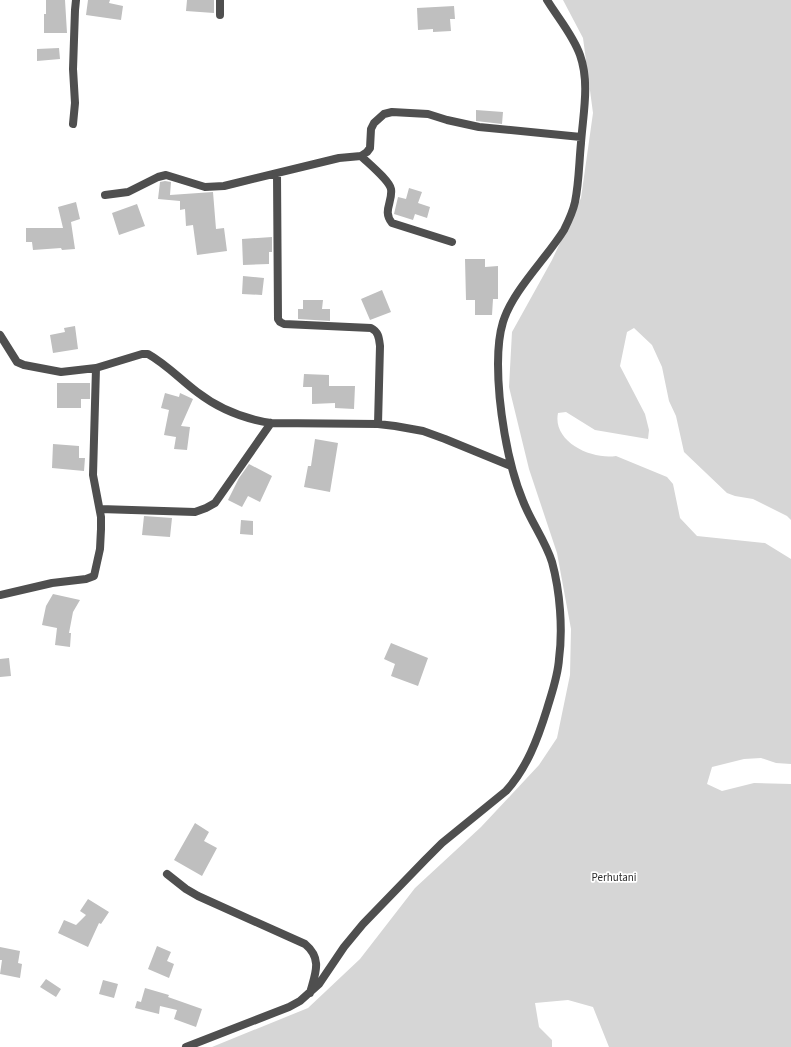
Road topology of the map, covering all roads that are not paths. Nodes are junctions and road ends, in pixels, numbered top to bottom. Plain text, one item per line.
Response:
1 (76, 0) edge
2 (220, 0) edge
3 (547, 0) edge
4 (220, 15) dead end
5 (73, 124) dead end
6 (581, 137) junction
7 (361, 156) junction
8 (277, 174) junction
9 (105, 195) dead end
10 (452, 242) dead end
11 (0, 336) edge
12 (96, 368) junction
13 (271, 423) junction
14 (378, 424) junction
15 (511, 466) junction
16 (100, 509) junction
17 (0, 595) edge
18 (167, 874) dead end
19 (309, 994) junction
20 (186, 1047) edge

1 - 5 street
2 - 4 street
3 - 6 street
6 - 7 street
6 - 15 street
7 - 8 street
7 - 10 street
8 - 9 street
8 - 14 street
11 - 12 street
12 - 13 street
12 - 16 street
13 - 14 street
13 - 16 street
14 - 15 street
15 - 19 street
16 - 17 street
18 - 19 street
19 - 20 street

